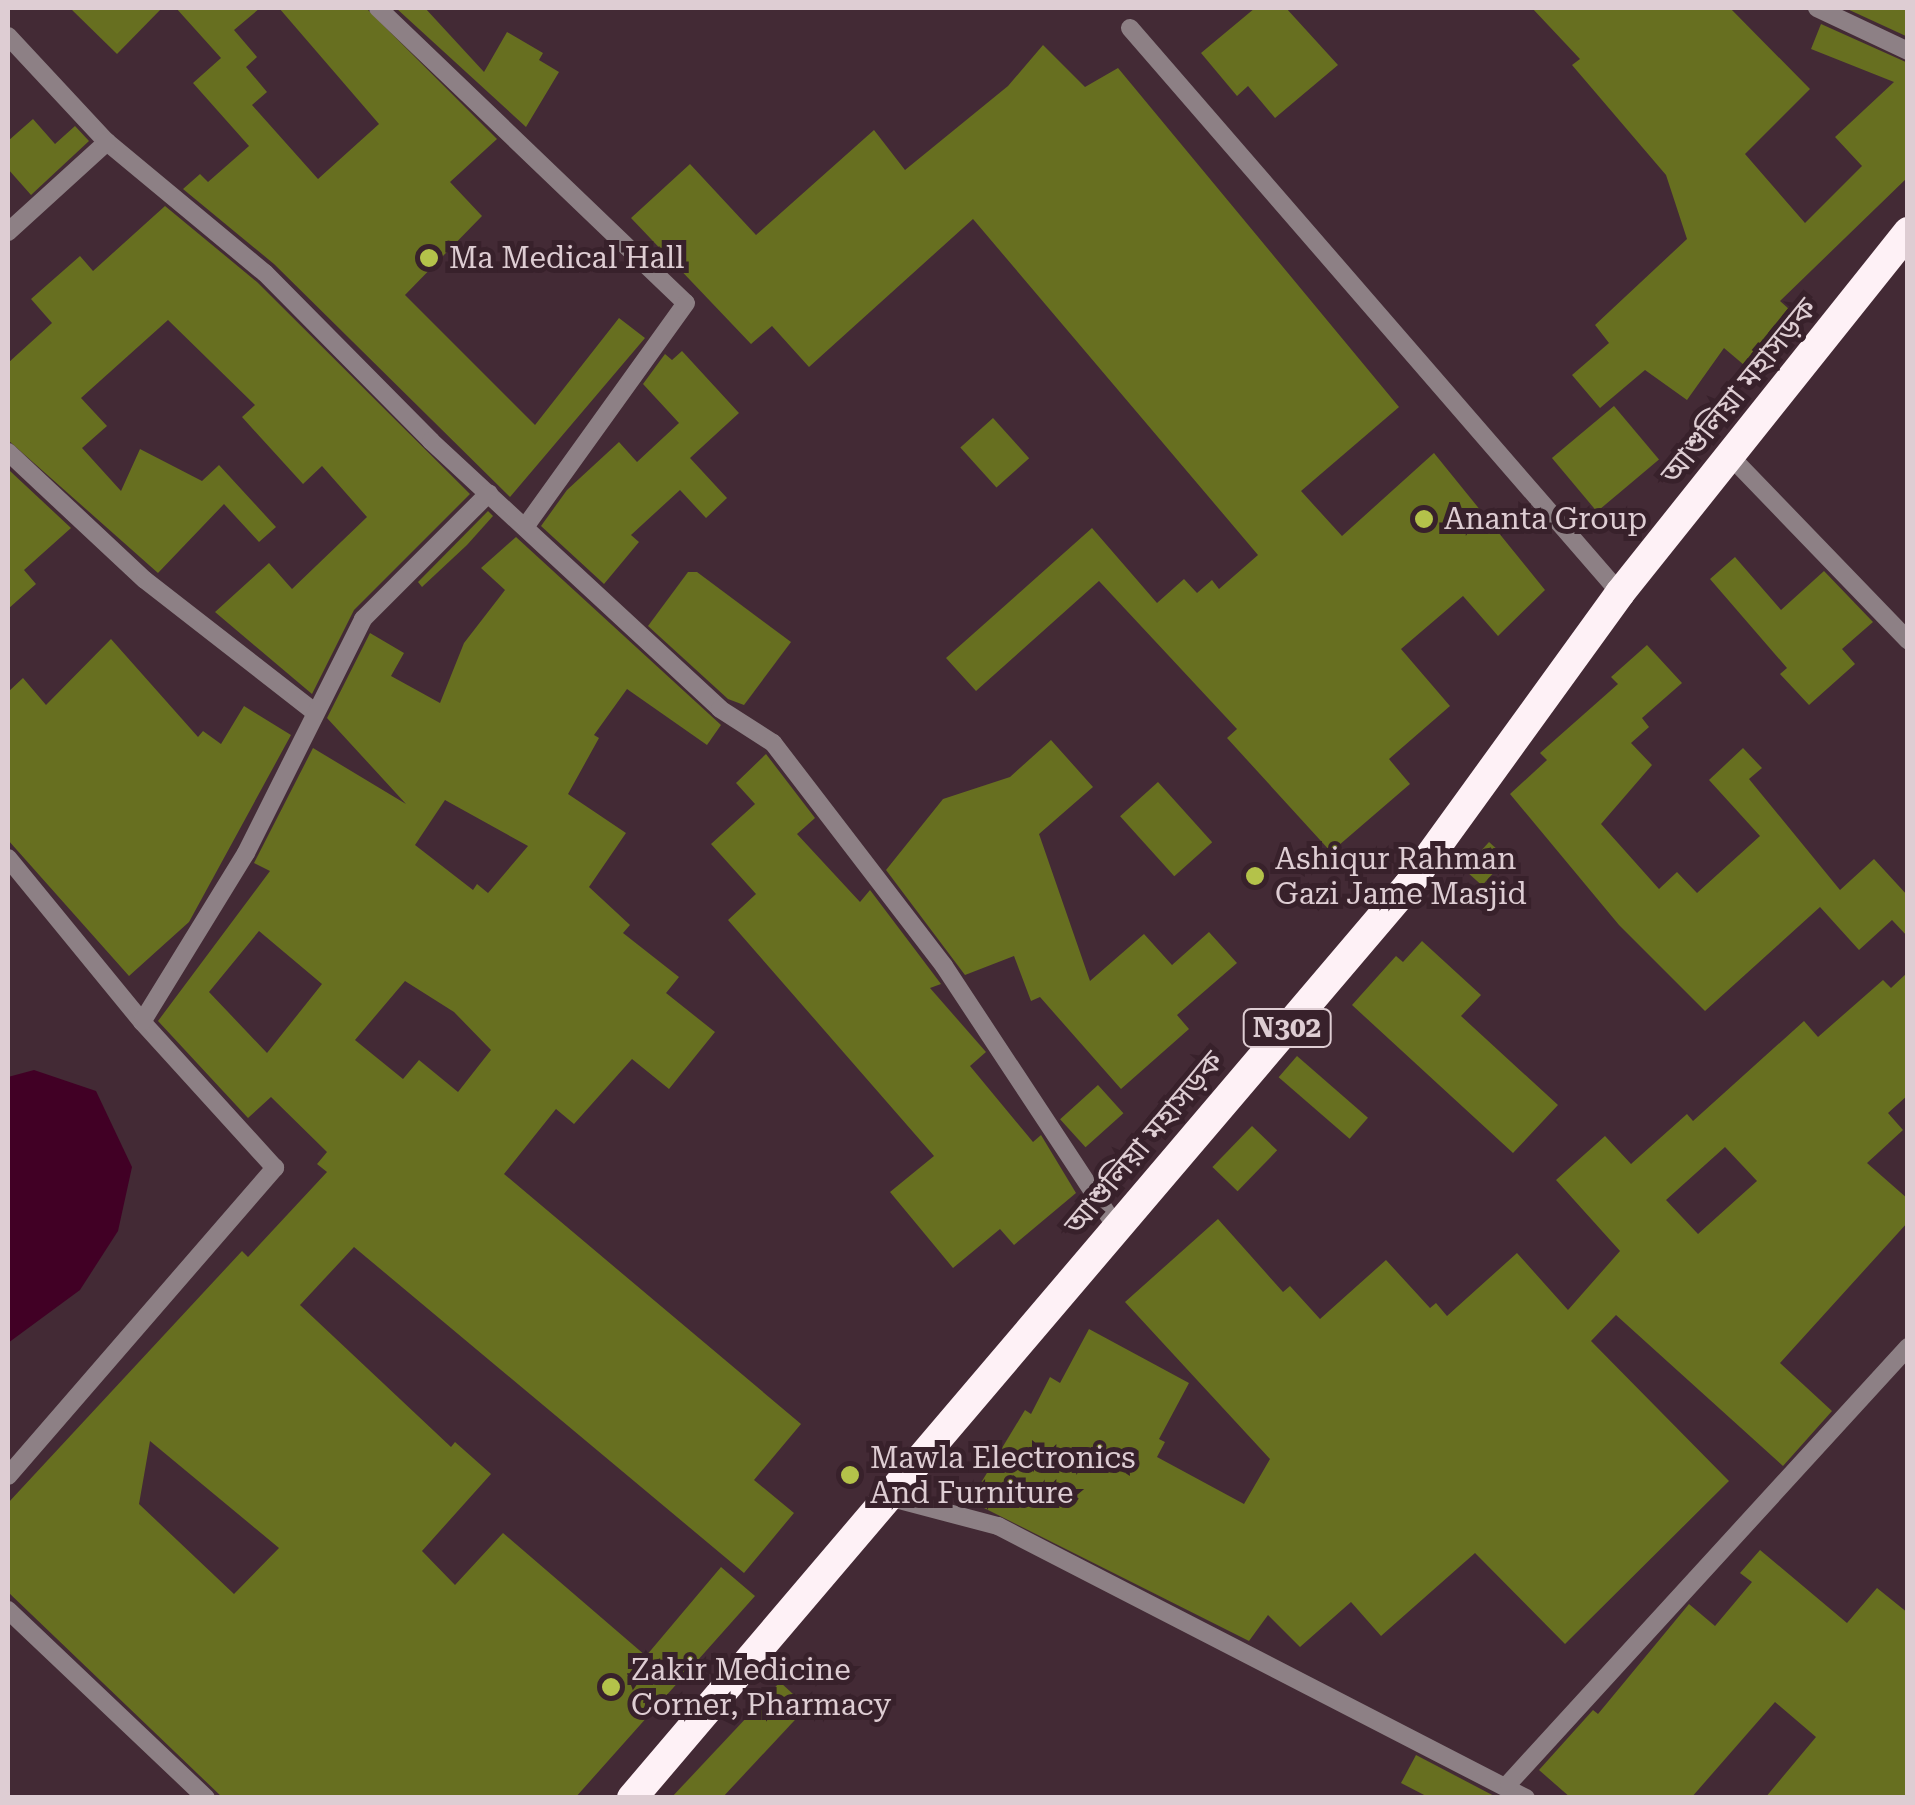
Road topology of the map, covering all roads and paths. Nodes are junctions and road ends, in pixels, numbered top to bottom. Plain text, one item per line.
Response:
1 (378, 8) edge
2 (1817, 8) edge
3 (1130, 28) dead end
4 (8, 36) edge
5 (1908, 51) edge
6 (107, 142) junction
7 (8, 232) edge
8 (1908, 232) edge
9 (8, 452) edge
10 (1730, 456) junction
11 (489, 493) junction
12 (526, 526) junction
13 (1620, 593) junction
14 (1908, 640) edge
15 (313, 711) junction
16 (8, 858) edge
17 (142, 1022) junction
18 (1117, 1228) junction
19 (1908, 1346) edge
20 (8, 1476) edge
21 (888, 1497) junction
22 (8, 1610) edge
23 (1509, 1783) junction
24 (206, 1798) edge
25 (632, 1798) edge
26 (1526, 1798) edge

1 - 12 street
2 - 5 street
3 - 13 street
4 - 6 street
6 - 7 street
6 - 11 street
8 - 10 highway, আশুলিয়া মহাসড়ক / N302
9 - 15 street
10 - 13 highway, আশুলিয়া মহাসড়ক / N302
10 - 14 street
11 - 12 street
11 - 15 street
12 - 18 street
13 - 18 highway, আশুলিয়া মহাসড়ক / N302
15 - 17 street
16 - 17 street
17 - 20 street
18 - 21 highway, আশুলিয়া মহাসড়ক / N302
19 - 23 street
21 - 23 street
21 - 25 highway, আশুলিয়া মহাসড়ক / N302
22 - 24 street
23 - 26 street

